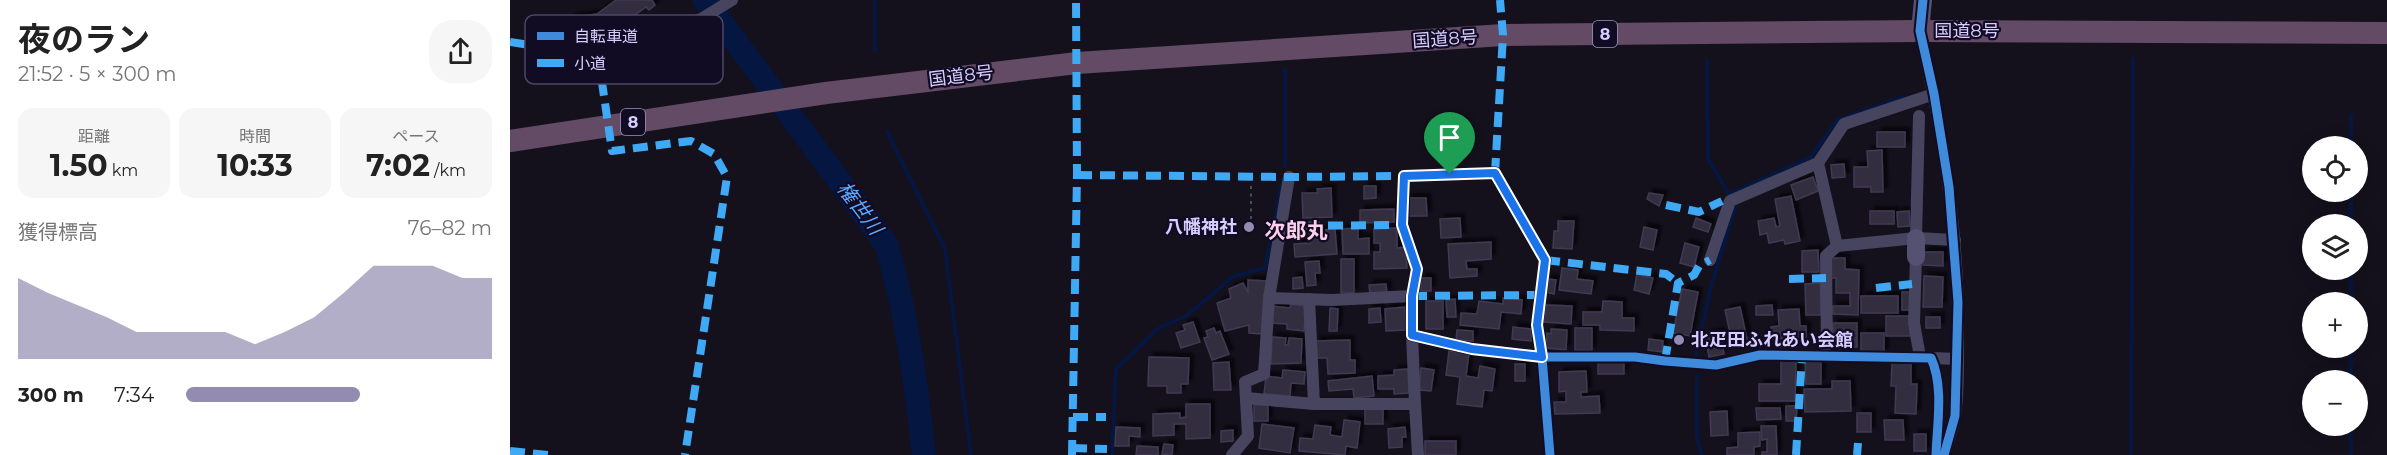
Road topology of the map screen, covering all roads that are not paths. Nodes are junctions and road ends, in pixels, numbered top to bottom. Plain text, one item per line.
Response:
1 (732, 0) edge
2 (1923, 0) edge
3 (708, 15) edge
4 (1920, 31) junction
5 (2387, 33) edge
6 (1934, 94) junction
7 (1919, 116) dead end
8 (510, 141) edge
9 (1818, 163) junction
10 (1289, 177) dead end
11 (1916, 238) junction
12 (1955, 240) junction
13 (1837, 246) junction
14 (1916, 257) joint
15 (1710, 260) dead end
16 (1412, 296) junction
17 (1269, 298) junction
18 (1309, 299) junction
19 (1412, 335) junction
20 (1827, 356) junction
21 (1542, 357) junction
22 (1926, 358) junction
23 (1958, 359) junction
24 (1246, 398) junction
25 (1314, 404) junction
26 (1415, 404) junction
27 (1232, 455) edge
28 (1418, 455) edge
29 (1550, 455) edge
30 (1936, 455) edge
31 (1944, 455) edge

1 - 3 street
2 - 4 street
4 - 5 highway, 国道8号 / 8
4 - 6 street
4 - 8 highway, 国道8号 / 8
6 - 9 street
6 - 12 street
7 - 11 street
9 - 13 street
9 - 15 street
10 - 17 street
11 - 12 street
11 - 13 street
11 - 14 street
12 - 23 street
13 - 20 street
14 - 22 street
16 - 18 street
16 - 19 street
16 - 21 street
17 - 18 street
17 - 24 street
18 - 25 street
19 - 21 street
19 - 26 street
20 - 21 street
20 - 22 street
21 - 29 street
22 - 23 street
22 - 30 street
23 - 31 street
24 - 25 street
24 - 27 street
25 - 26 street
26 - 28 street

